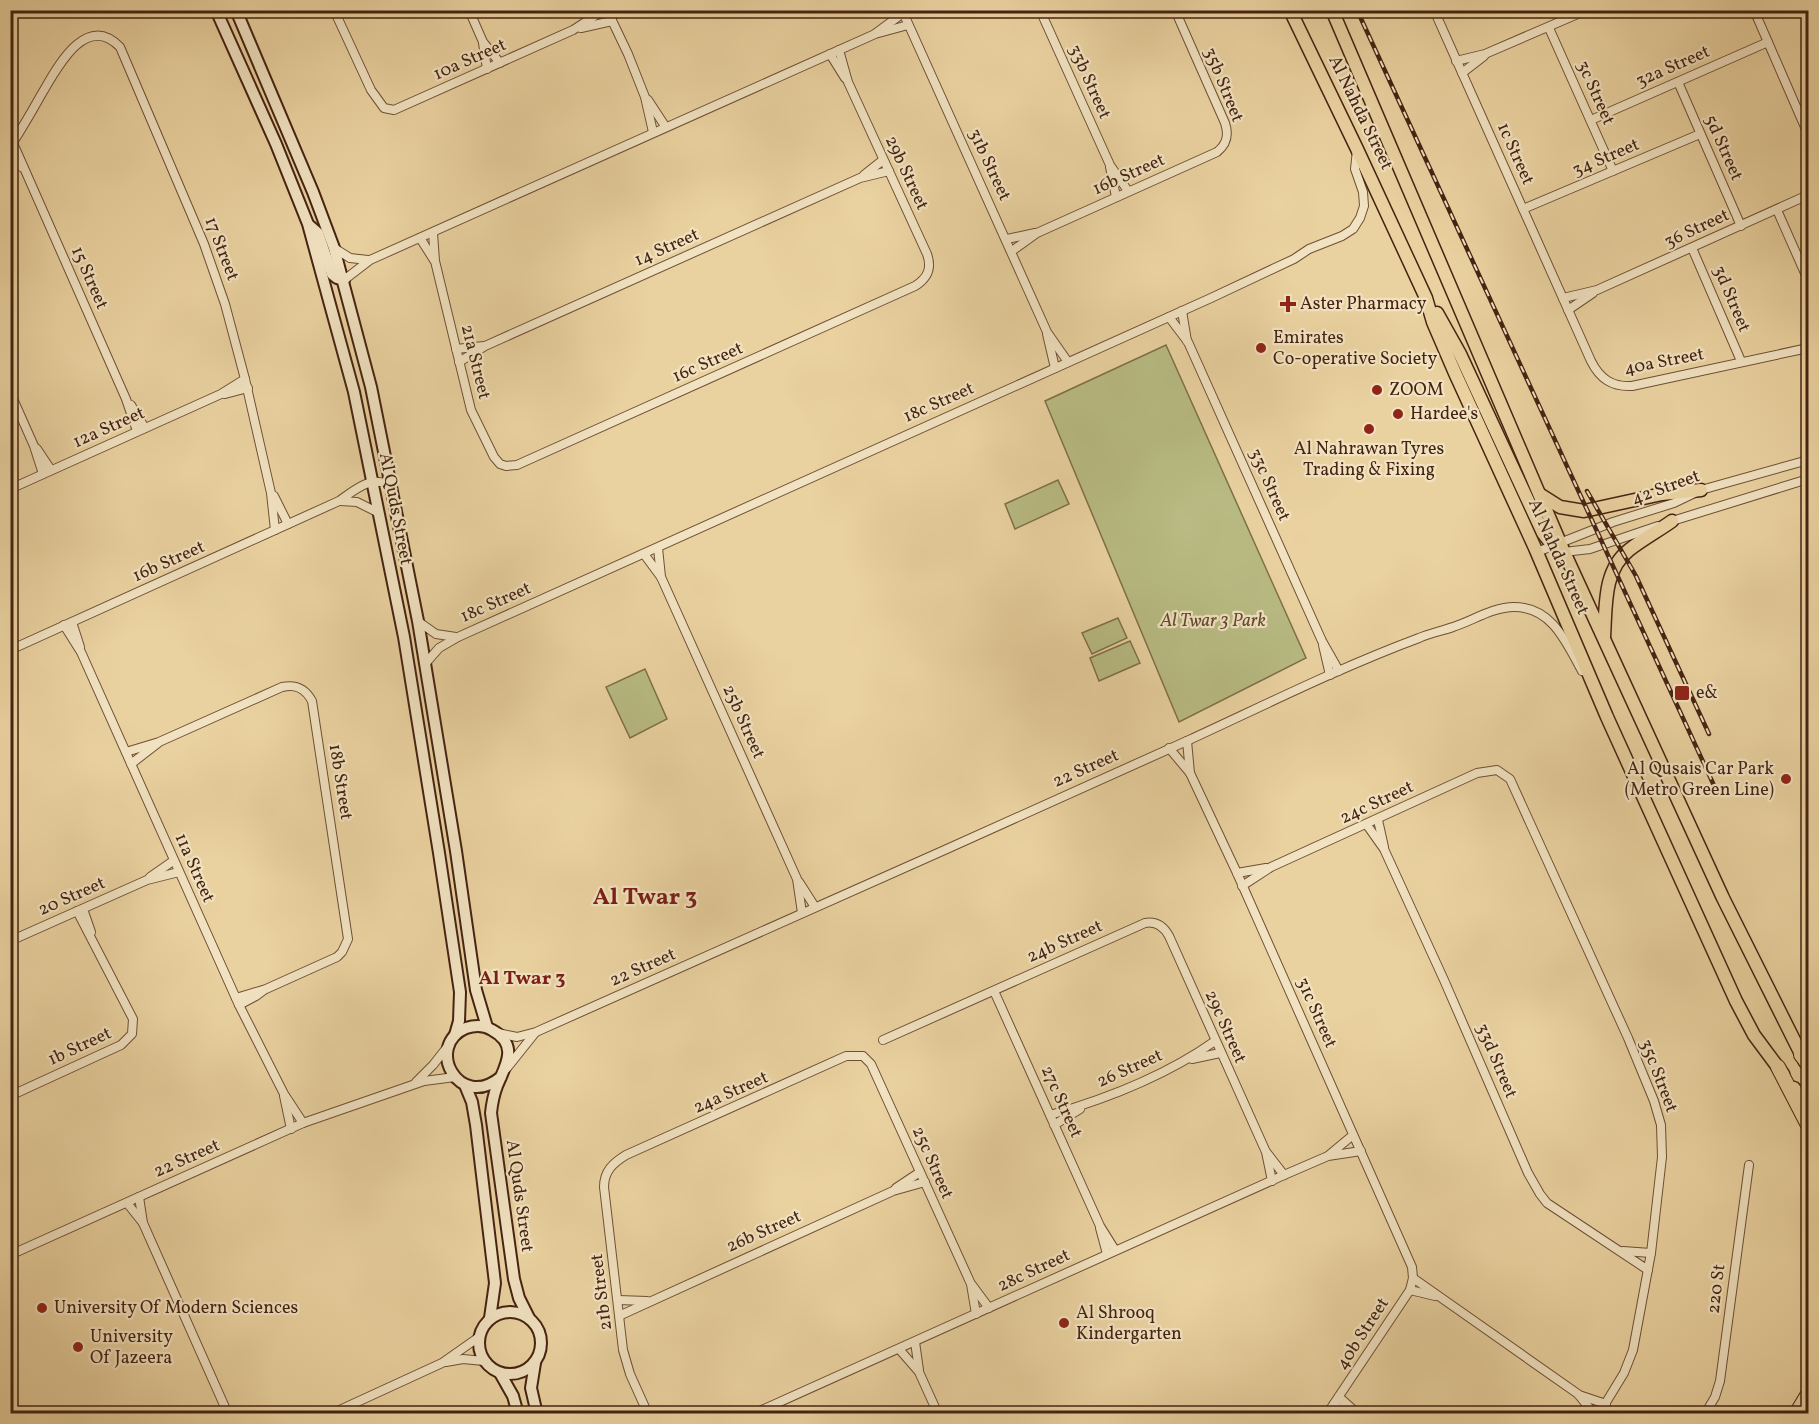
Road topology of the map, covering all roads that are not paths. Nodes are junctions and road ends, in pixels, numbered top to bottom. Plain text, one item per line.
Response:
1 (216, 10) edge
2 (236, 10) edge
3 (334, 10) edge
4 (468, 10) edge
5 (605, 10) edge
6 (1040, 10) edge
7 (1175, 10) edge
8 (1290, 10) edge
9 (1332, 10) edge
10 (1434, 10) edge
11 (1587, 10) edge
12 (1754, 10) edge
13 (902, 12) edge
14 (612, 21) junction
15 (908, 25) junction
16 (1549, 28) junction
17 (573, 30) junction
18 (875, 34) junction
19 (483, 42) junction
20 (1768, 42) junction
21 (839, 50) junction
22 (830, 54) junction
23 (1485, 54) junction
24 (1456, 61) junction
25 (500, 63) junction
26 (487, 69) junction
27 (1462, 73) junction
28 (848, 81) junction
29 (1678, 82) junction
30 (645, 97) junction
31 (1591, 120) junction
32 (665, 126) junction
33 (653, 132) junction
34 (1700, 134) junction
35 (1809, 134) edge
36 (1227, 138) joint
37 (12, 145) edge
38 (1357, 149) junction
39 (10, 156) edge
40 (883, 160) junction
41 (1110, 165) junction
42 (24, 171) junction
43 (889, 171) junction
44 (1613, 171) junction
45 (860, 178) junction
46 (1128, 191) junction
47 (1809, 195) edge
48 (1116, 197) junction
49 (1523, 209) junction
50 (1778, 210) junction
51 (308, 224) junction
52 (1741, 225) junction
53 (433, 233) junction
54 (1037, 233) junction
55 (420, 238) junction
56 (1006, 239) junction
57 (334, 248) junction
58 (1692, 248) junction
59 (1012, 251) junction
60 (370, 260) junction
61 (435, 261) junction
62 (926, 278) joint
63 (344, 280) junction
64 (1809, 280) edge
65 (1597, 290) junction
66 (1426, 298) junction
67 (1563, 298) junction
68 (1568, 310) junction
69 (1182, 311) junction
70 (1169, 317) junction
71 (1047, 332) junction
72 (1188, 342) junction
73 (485, 346) junction
74 (1809, 348) edge
75 (456, 349) junction
76 (1742, 361) junction
77 (459, 362) junction
78 (1068, 362) junction
79 (1055, 368) junction
80 (245, 379) junction
81 (248, 388) junction
82 (10, 392) edge
83 (221, 394) junction
84 (126, 399) junction
85 (145, 428) junction
86 (136, 431) junction
87 (34, 446) junction
88 (1809, 460) edge
89 (500, 464) joint
90 (51, 470) junction
91 (43, 474) junction
92 (1809, 479) edge
93 (373, 480) junction
94 (392, 487) junction
95 (10, 489) edge
96 (1701, 490) junction
97 (1538, 492) junction
98 (271, 493) junction
99 (339, 501) junction
100 (379, 513) junction
101 (1672, 521) junction
102 (288, 524) junction
103 (275, 530) junction
104 (1559, 547) junction
105 (658, 548) junction
106 (1537, 552) junction
107 (644, 554) junction
108 (661, 577) junction
109 (418, 621) junction
110 (68, 624) junction
111 (458, 637) junction
112 (1604, 638) junction
113 (1322, 641) junction
114 (10, 650) edge
115 (425, 664) junction
116 (1339, 671) junction
117 (1330, 675) junction
118 (1607, 717) junction
119 (1187, 741) junction
120 (159, 742) junction
121 (1169, 748) junction
122 (126, 752) junction
123 (131, 764) junction
124 (1497, 770) joint
125 (1190, 773) junction
126 (1378, 820) junction
127 (1367, 825) junction
128 (1384, 849) junction
129 (173, 861) junction
130 (1271, 867) junction
131 (179, 872) junction
132 (1237, 873) junction
133 (797, 879) junction
134 (147, 880) junction
135 (1242, 886) junction
136 (815, 907) junction
137 (80, 910) junction
138 (802, 913) junction
139 (1149, 922) joint
140 (10, 941) edge
141 (994, 991) junction
142 (238, 1002) junction
143 (492, 1030) junction
144 (536, 1032) junction
145 (453, 1039) junction
146 (883, 1040) dead end
147 (1215, 1041) junction
148 (1220, 1053) junction
149 (863, 1056) joint
150 (1804, 1059) edge
151 (1188, 1060) junction
152 (1778, 1067) junction
153 (1809, 1068) edge
154 (504, 1073) junction
155 (455, 1077) junction
156 (413, 1085) junction
157 (465, 1085) junction
158 (284, 1094) junction
159 (10, 1096) edge
160 (1084, 1106) junction
161 (1809, 1109) edge
162 (1050, 1115) junction
163 (303, 1123) junction
164 (1054, 1125) junction
165 (1809, 1125) edge
166 (291, 1129) junction
167 (1353, 1135) junction
168 (1361, 1151) junction
169 (1266, 1152) junction
170 (1328, 1156) junction
171 (613, 1164) joint
172 (1749, 1165) dead end
173 (920, 1172) junction
174 (1284, 1175) junction
175 (1272, 1181) junction
176 (925, 1182) junction
177 (892, 1191) junction
178 (139, 1197) junction
179 (127, 1203) junction
180 (143, 1223) junction
181 (1100, 1226) junction
182 (1116, 1251) junction
183 (1621, 1251) junction
184 (1651, 1253) junction
185 (1107, 1254) junction
186 (10, 1255) edge
187 (1412, 1267) joint
188 (1648, 1269) junction
189 (1413, 1278) junction
190 (971, 1284) junction
191 (1410, 1290) junction
192 (1438, 1298) junction
193 (618, 1300) junction
194 (649, 1300) junction
195 (989, 1308) junction
196 (976, 1314) junction
197 (621, 1315) junction
198 (490, 1318) junction
199 (529, 1318) junction
200 (479, 1337) junction
201 (915, 1342) junction
202 (899, 1349) junction
203 (484, 1361) junction
204 (442, 1363) junction
205 (534, 1363) junction
206 (919, 1371) junction
207 (500, 1373) junction
208 (1578, 1394) junction
209 (1809, 1394) edge
210 (1339, 1397) junction
211 (1809, 1400) edge
212 (1334, 1404) junction
213 (1606, 1404) junction
214 (228, 1413) edge
215 (331, 1413) edge
216 (518, 1413) edge
217 (537, 1413) edge
218 (648, 1413) edge
219 (753, 1413) edge
220 (938, 1413) edge
221 (1327, 1413) edge
222 (1349, 1413) edge
223 (1359, 1413) edge
224 (1594, 1413) edge
225 (1599, 1413) edge
226 (1705, 1413) edge
227 (1796, 1413) edge

1 - 51 main road, Al Quds Street
2 - 57 main road, Al Quds Street
3 - 26 street, 10a Street
4 - 19 street
5 - 14 street
5 - 17 street, 10a Street
6 - 41 street, 33b Street
7 - 36 street, 35b Street
8 - 38 main road, Al Nahda Street
9 - 97 main road, Al Nahda Street
10 - 24 street, 1c Street
11 - 16 street
12 - 20 street
13 - 15 street, 31b Street
13 - 18 street
14 - 17 street, 10a Street
14 - 30 street
15 - 18 street
15 - 56 street, 31b Street
16 - 23 street
16 - 31 street, 3c Street
17 - 25 street, 10a Street
18 - 21 street
19 - 25 street
19 - 26 street
20 - 29 street, 32a Street
20 - 35 street
21 - 22 street
21 - 28 street, 29b Street
22 - 28 street, 29b Street
22 - 32 street
23 - 24 street
23 - 27 street
24 - 27 street, 1c Street
25 - 26 street, 10a Street
27 - 49 street, 1c Street
28 - 40 street, 29b Street
29 - 31 street, 32a Street
29 - 34 street, 5d Street
30 - 32 street
30 - 33 street
31 - 44 street, 3c Street
32 - 33 street
33 - 53 street
34 - 44 street, 34 Street
34 - 52 street, 5d Street
36 - 46 street, 16b Street
37 - 42 street, 15 Street
37 - 80 street, 17 Street
38 - 66 main road, Al Nahda Street
38 - 69 street, 18c Street
39 - 42 street, 15 Street
40 - 43 street, 29b Street
40 - 45 street, 14 Street
41 - 46 street, 33b Street
41 - 48 street, 33b Street
42 - 84 street, 15 Street
43 - 45 street, 14 Street
43 - 62 street, 29b Street
44 - 49 street, 34 Street
45 - 73 street, 14 Street
46 - 48 street, 16b Street
47 - 50 street, 36 Street
48 - 54 street, 16b Street
49 - 67 street, 1c Street
50 - 52 street, 36 Street
50 - 64 street
51 - 63 main road
51 - 93 main road, Al Quds Street
52 - 58 street, 36 Street
53 - 55 street
53 - 61 street, 21a Street
54 - 56 street, 16b Street
54 - 59 street, 16b Street
55 - 60 street
55 - 61 street, 21a Street
56 - 59 street, 31b Street
57 - 60 street
57 - 63 main road, Al Quds Street
58 - 65 street, 36 Street
58 - 76 street, 3d Street
59 - 71 street, 31b Street
60 - 63 street
61 - 75 street, 21a Street
62 - 89 street, 16c Street
63 - 94 main road, Al Quds Street
65 - 67 street, 36 Street
65 - 68 street, 36 Street
66 - 104 main road
66 - 106 main road, Al Nahda Street
67 - 68 street, 1c Street
68 - 76 street, 40a Street
69 - 70 street, 18c Street
69 - 72 street, 33c Street
70 - 72 street, 33c Street
70 - 78 street, 18c Street
71 - 78 street, 31b Street
71 - 79 street, 31b Street
72 - 113 street, 33c Street
73 - 75 street, 14 Street
73 - 77 street, 14 Street
74 - 76 street, 40a Street
75 - 77 street, 21a Street
77 - 89 street, 21a Street
78 - 79 street, 18c Street
79 - 105 street, 18c Street
80 - 81 street, 17 Street
80 - 83 street, 12a Street
81 - 83 street, 12a Street
81 - 98 street, 17 Street
82 - 87 street
83 - 85 street, 12a Street
84 - 85 street, 15 Street
84 - 86 street, 15 Street
85 - 86 street, 12a Street
86 - 90 street, 12a Street
87 - 90 street
87 - 91 street
88 - 96 street, 42 Street
90 - 91 street, 12a Street
91 - 95 street, 12a Street
92 - 101 street, 42 Street
93 - 94 street
93 - 99 street, 16b Street
93 - 100 main road, Al Quds Street
94 - 109 main road, Al Quds Street
96 - 97 main road
96 - 104 street, 42 Street
97 - 104 main road, Al Nahda Street
98 - 102 street, 17 Street
98 - 103 street, 17 Street
99 - 100 street
99 - 102 street, 16b Street
100 - 145 main road, Al Quds Street
101 - 104 street, 42 Street
101 - 112 main road
102 - 103 street, 16b Street
103 - 110 street, 16b Street
104 - 106 street, 42 Street
104 - 112 main road, Al Nahda Street
105 - 107 street, 18c Street
105 - 108 street, 25b Street
106 - 118 main road, Al Nahda Street
107 - 108 street, 25b Street
107 - 111 street, 18c Street
108 - 133 street, 25b Street
109 - 111 street, 18c Street
109 - 115 main road, Al Quds Street
110 - 114 street, 16b Street
110 - 122 street, 11a Street
111 - 115 street, 18c Street
112 - 150 main road, Al Nahda Street
113 - 116 street, 33c Street
113 - 117 street, 33c Street
115 - 143 main road, Al Quds Street
116 - 117 street, 22 Street
116 - 118 street, 22 Street
117 - 119 street, 22 Street
118 - 152 main road, Al Nahda Street
119 - 121 street, 22 Street
119 - 125 street, 31c Street
120 - 122 street, 18b Street
120 - 123 street, 18b Street
120 - 142 street, 18b Street
121 - 125 street, 31c Street
121 - 136 street, 22 Street
122 - 123 street, 11a Street
123 - 129 street, 11a Street
124 - 126 street, 24c Street
124 - 184 street, 35c Street
125 - 132 street, 31c Street
126 - 127 street, 24c Street
126 - 128 street, 33d Street
127 - 128 street, 33d Street
127 - 130 street, 24c Street
128 - 183 street, 33d Street
129 - 131 street, 11a Street
129 - 134 street, 20 Street
130 - 132 street, 24c Street
130 - 135 street, 24c Street
131 - 134 street, 20 Street
131 - 142 street, 11a Street
132 - 135 street, 31c Street
133 - 136 street, 25b Street
133 - 138 street, 25b Street
134 - 137 street, 20 Street
135 - 167 street, 31c Street
136 - 138 street, 22 Street
137 - 140 street, 20 Street
137 - 159 street, 1b Street
138 - 144 street, 22 Street
139 - 141 street, 24b Street
139 - 147 street, 29c Street
141 - 146 street, 24b Street
141 - 162 street, 27c Street
142 - 158 street, 11a Street
143 - 144 street, 22 Street
143 - 145 main road
143 - 154 main road
144 - 154 street, 22 Street
145 - 155 main road
145 - 156 street, 22 Street
147 - 148 street, 29c Street
147 - 151 street, 26 Street
148 - 151 street, 26 Street
148 - 169 street, 29c Street
149 - 171 street, 24a Street
149 - 173 street, 25c Street
150 - 153 main road, Al Nahda Street
151 - 160 street, 26 Street
152 - 161 main road, Al Nahda Street
152 - 165 highway
154 - 157 main road
154 - 199 main road, Al Quds Street
155 - 156 street, 22 Street
155 - 157 main road
156 - 163 street, 22 Street
157 - 198 main road, Al Quds Street
158 - 163 street, 11a Street
158 - 166 street, 11a Street
160 - 162 street, 26 Street
160 - 164 street, 26 Street
162 - 164 street, 27c Street
163 - 166 street, 22 Street
164 - 181 street, 27c Street
166 - 178 street, 22 Street
167 - 168 street, 31c Street
167 - 170 street, 28c Street
168 - 170 street, 28c Street
168 - 187 street, 31c Street
169 - 174 street, 29c Street
169 - 175 street, 29c Street
170 - 174 street, 28c Street
171 - 193 street, 21b Street
172 - 226 street, 220 St
173 - 176 street, 25c Street
173 - 177 street, 26b Street
174 - 175 street, 28c Street
175 - 182 street, 28c Street
176 - 177 street, 26b Street
176 - 190 street, 25c Street
177 - 194 street, 26b Street
178 - 179 street, 22 Street
178 - 180 street
179 - 180 street
179 - 186 street, 22 Street
180 - 214 street
181 - 182 street, 27c Street
181 - 185 street, 27c Street
182 - 185 street, 28c Street
183 - 184 street, 33d Street
183 - 188 street, 33d Street
184 - 188 street, 35c Street
185 - 195 street, 28c Street
187 - 189 street, 40b Street
188 - 213 street, 35c Street
189 - 191 street, 40b Street
189 - 192 street
190 - 195 street, 25c Street
190 - 196 street, 25c Street
191 - 192 street
191 - 210 street, 40b Street
192 - 208 street
193 - 194 street, 26b Street
193 - 197 street, 21b Street
194 - 197 street, 26b Street
195 - 196 street, 28c Street
196 - 201 street, 28c Street
197 - 218 street, 21b Street
198 - 199 main road
198 - 200 main road
199 - 205 main road
200 - 203 main road
200 - 204 street
201 - 202 street, 28c Street
201 - 206 street
202 - 206 street
202 - 219 street, 28c Street
203 - 204 street
203 - 207 main road
204 - 215 street
205 - 207 main road
205 - 217 main road
206 - 220 street
207 - 216 main road
208 - 213 street
208 - 224 street
209 - 227 highway
210 - 212 street, 40b Street
210 - 223 street
211 - 227 highway
212 - 221 street, 40b Street
212 - 222 street
213 - 225 street, 35c Street

